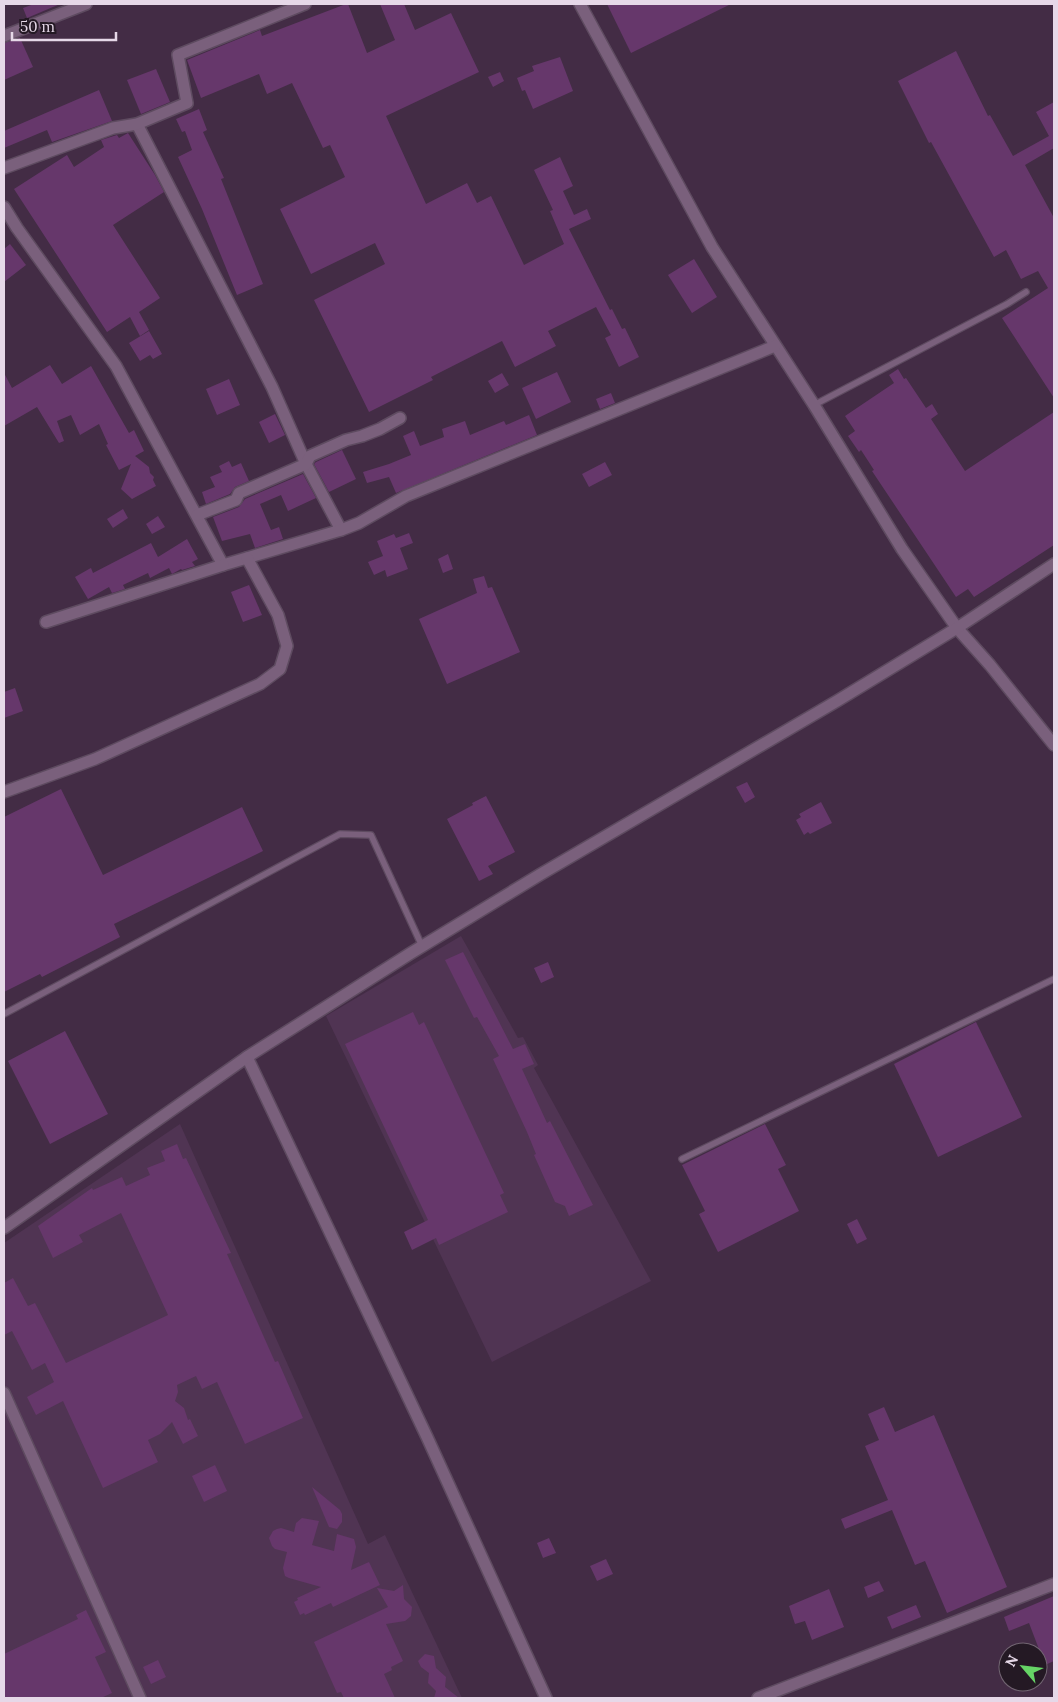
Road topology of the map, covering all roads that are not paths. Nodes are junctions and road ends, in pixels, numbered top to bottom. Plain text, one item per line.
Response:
1 (86, 4) edge
2 (305, 4) edge
3 (580, 4) edge
4 (4, 36) edge
5 (137, 124) junction
6 (4, 168) edge
7 (4, 207) edge
8 (1026, 292) dead end
9 (775, 346) junction
10 (814, 405) junction
11 (400, 418) dead end
12 (306, 464) junction
13 (197, 515) junction
14 (341, 530) junction
15 (247, 558) junction
16 (223, 564) junction
17 (1054, 564) edge
18 (46, 622) dead end
19 (957, 628) junction
20 (1054, 745) edge
21 (4, 792) edge
22 (422, 946) junction
23 (1054, 979) edge
24 (4, 1014) edge
25 (247, 1057) junction
26 (682, 1159) dead end
27 (4, 1228) edge
28 (4, 1393) edge
29 (1054, 1584) edge
30 (140, 1698) edge
31 (546, 1698) edge
32 (758, 1698) edge

1 - 4 street
2 - 5 street
3 - 9 street
5 - 6 street
5 - 12 street
7 - 13 street
8 - 10 lane
9 - 10 street
9 - 14 street
10 - 19 street
11 - 12 street
12 - 13 street
12 - 14 street
13 - 16 street
14 - 15 street
15 - 16 street
15 - 21 street
16 - 18 street
17 - 19 street
19 - 20 street
19 - 22 street
22 - 24 lane
22 - 25 street
23 - 26 lane
25 - 27 street
25 - 31 street
28 - 30 street
29 - 32 street

